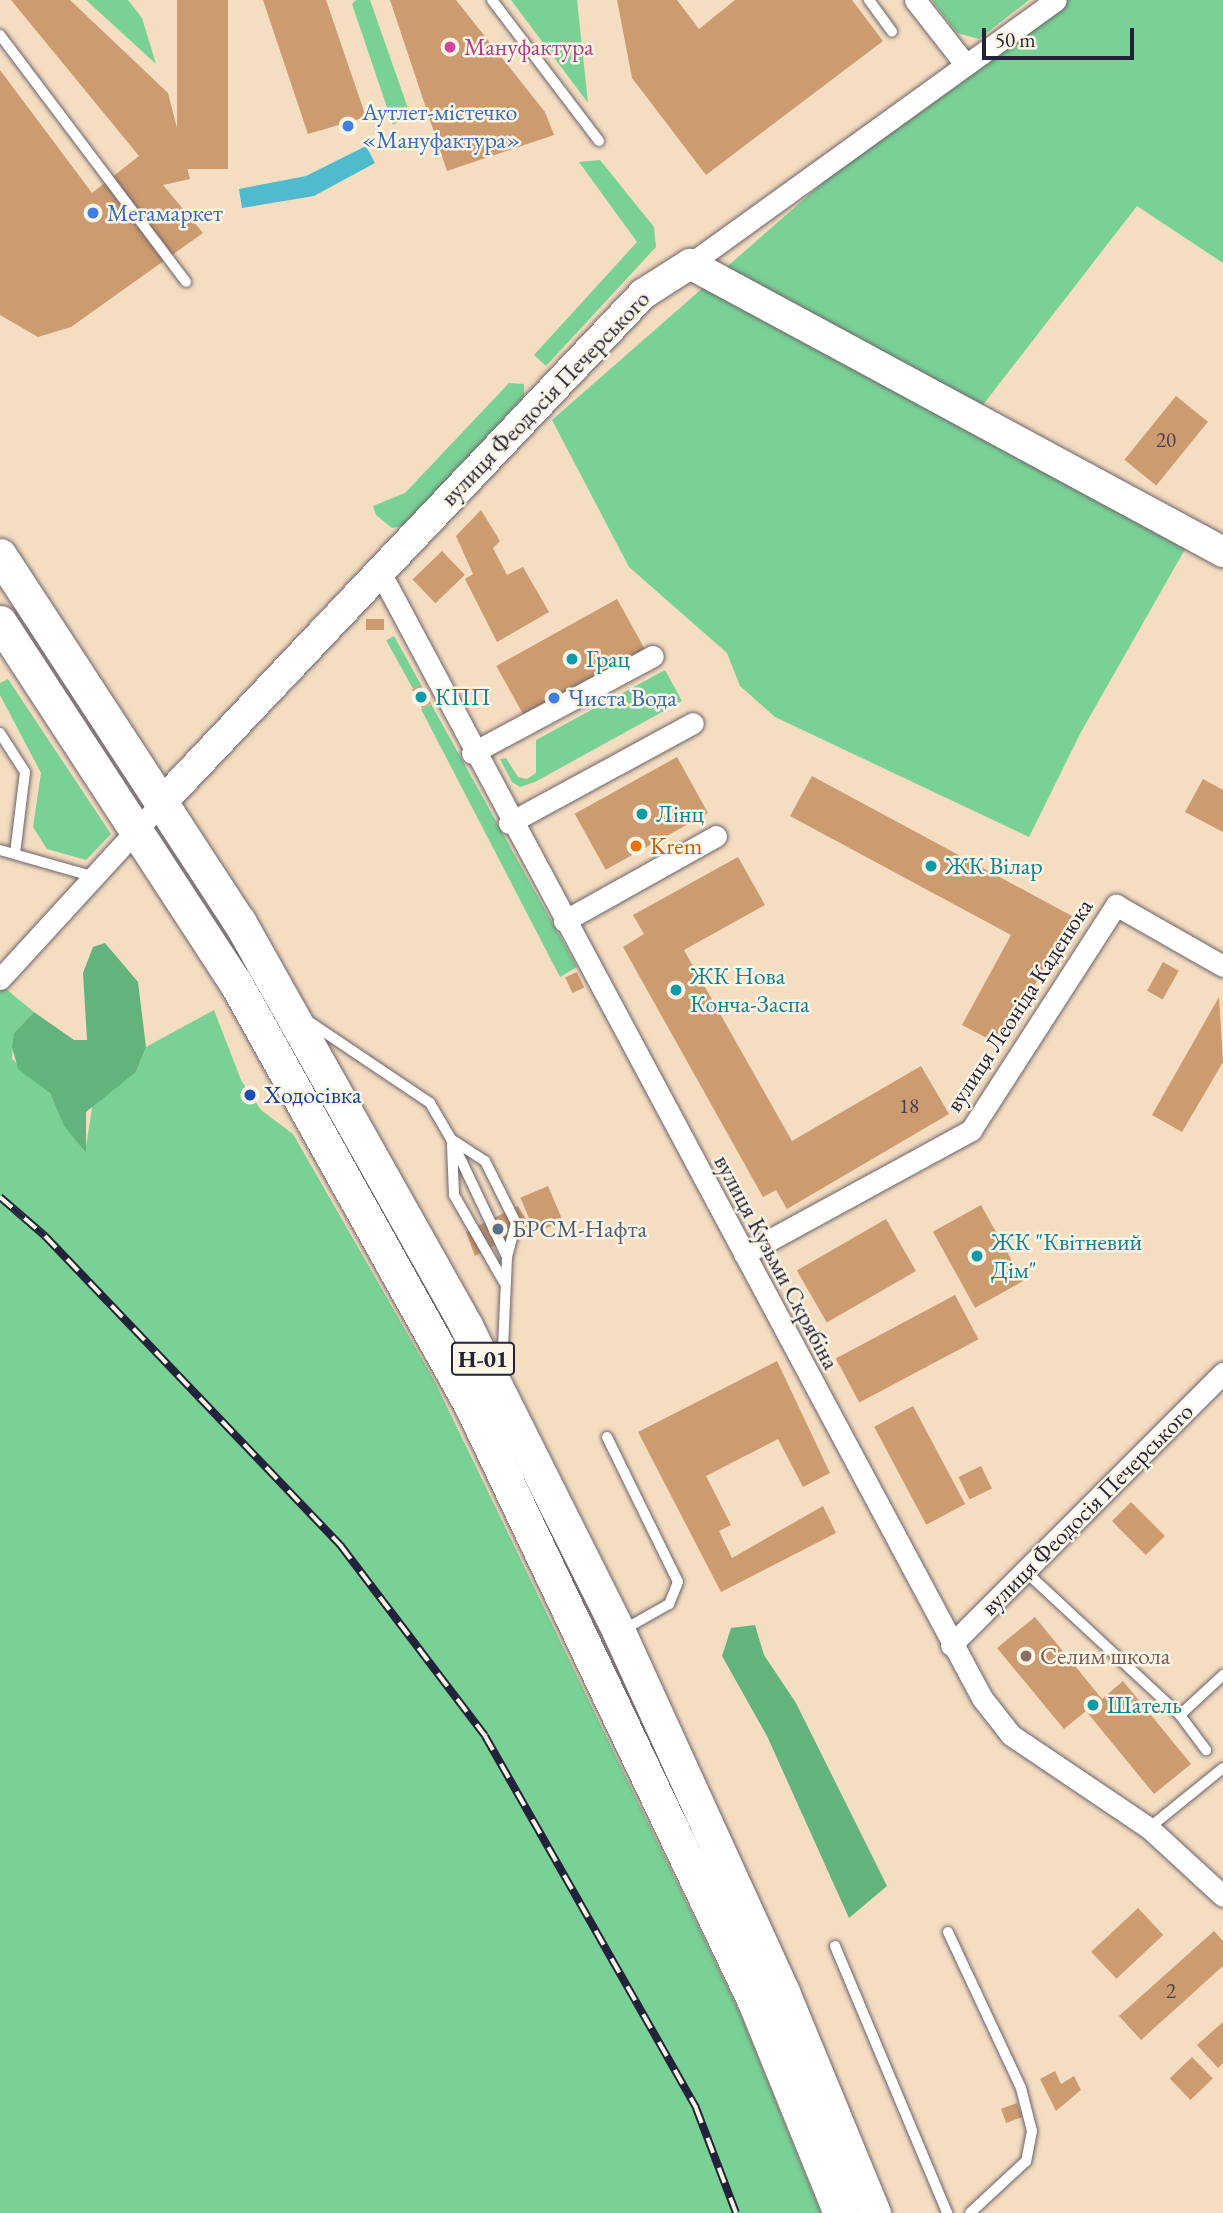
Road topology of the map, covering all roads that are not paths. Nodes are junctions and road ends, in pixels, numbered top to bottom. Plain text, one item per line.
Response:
1 (492, 0) edge
2 (869, 0) edge
3 (915, 0) edge
4 (1056, 0) edge
5 (892, 32) dead end
6 (0, 35) edge
7 (965, 64) junction
8 (600, 141) dead end
9 (690, 264) junction
10 (186, 282) dead end
11 (1223, 552) edge
12 (0, 555) edge
13 (380, 572) junction
14 (0, 622) edge
15 (653, 656) dead end
16 (692, 723) dead end
17 (0, 733) edge
18 (472, 753) junction
19 (165, 799) junction
20 (509, 823) junction
21 (137, 830) junction
22 (716, 836) dead end
23 (0, 849) edge
24 (15, 853) junction
25 (95, 877) junction
26 (564, 921) junction
27 (1223, 966) edge
28 (0, 979) edge
29 (292, 1011) junction
30 (452, 1139) junction
31 (744, 1254) junction
32 (507, 1257) junction
33 (504, 1282) junction
34 (1223, 1373) edge
35 (502, 1396) junction
36 (607, 1437) dead end
37 (1026, 1572) junction
38 (619, 1632) junction
39 (951, 1645) junction
40 (1223, 1675) edge
41 (1180, 1715) junction
42 (1206, 1750) dead end
43 (1223, 1768) edge
44 (1149, 1828) junction
45 (1223, 1896) edge
46 (948, 1932) dead end
47 (835, 1946) dead end
48 (840, 2213) edge
49 (874, 2213) edge
50 (947, 2213) edge
51 (970, 2213) edge

1 - 8 lane
2 - 5 lane
3 - 7 street
4 - 7 street
6 - 10 lane
7 - 9 street
9 - 11 street
9 - 13 street, вулиця Феодосія Печерського
12 - 19 main road, Н-01
13 - 18 street, вулиця Кузьми Скрябіна
13 - 19 street, вулиця Феодосія Печерського
14 - 21 main road, Н-01
15 - 18 street
16 - 20 street
17 - 24 lane
18 - 20 street, вулиця Кузьми Скрябіна
19 - 21 street
19 - 29 main road, Н-01
20 - 26 street, вулиця Кузьми Скрябіна
21 - 25 street
21 - 48 main road, Н-01
22 - 26 street
23 - 24 lane
24 - 25 lane
25 - 28 street
26 - 31 street, вулиця Кузьми Скрябіна
27 - 31 street, вулиця Леоніда Каденюка
29 - 30 lane
29 - 35 main road, Н-01
30 - 32 lane
30 - 32 lane
30 - 33 lane
31 - 39 street, вулиця Кузьми Скрябіна
32 - 33 lane
33 - 35 lane
34 - 37 street, вулиця Феодосія Печерського
35 - 38 main road, Н-01
36 - 38 lane
37 - 39 street, вулиця Феодосія Печерського
37 - 41 lane
38 - 49 main road, Н-01
39 - 44 street, вулиця Кузьми Скрябіна
40 - 41 lane
41 - 42 lane
43 - 44 lane
44 - 45 street, вулиця Кузьми Скрябіна
46 - 51 lane
47 - 50 lane

